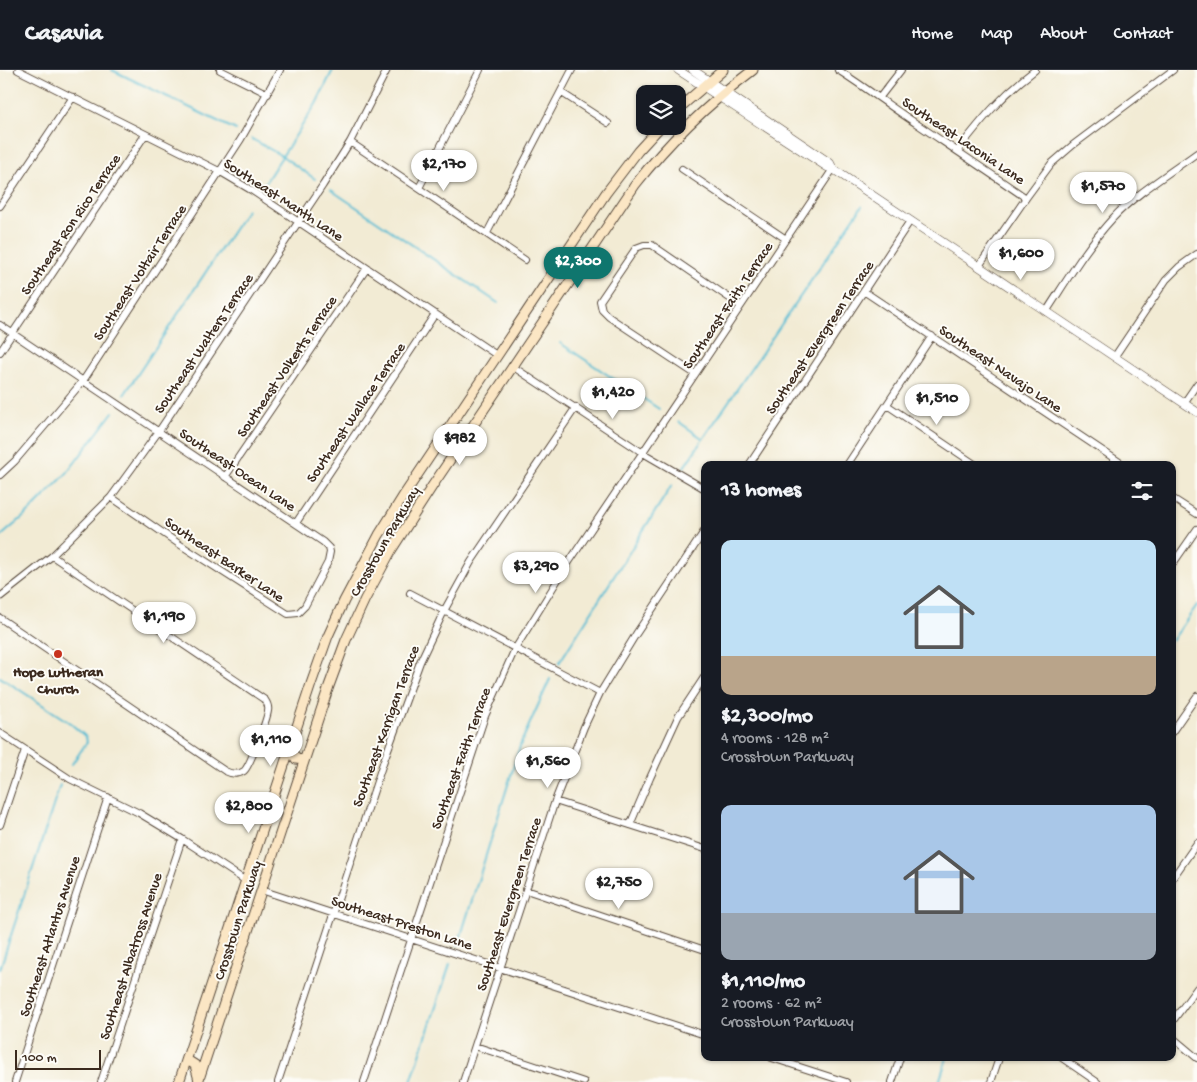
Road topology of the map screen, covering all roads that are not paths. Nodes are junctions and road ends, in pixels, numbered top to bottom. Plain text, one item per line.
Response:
1 (18, 70) edge
2 (220, 70) edge
3 (280, 70) edge
4 (387, 70) edge
5 (480, 70) edge
6 (572, 70) edge
7 (678, 70) edge
8 (693, 70) edge
9 (722, 70) edge
10 (753, 70) edge
11 (838, 70) edge
12 (901, 70) edge
13 (1035, 70) edge
14 (1173, 70) edge
15 (705, 84) junction
16 (562, 93) junction
17 (268, 94) junction
18 (721, 94) junction
19 (73, 97) junction
20 (880, 97) junction
21 (686, 102) edge
22 (608, 123) dead end
23 (145, 135) junction
24 (653, 135) edge
25 (350, 142) junction
26 (958, 150) junction
27 (1197, 152) edge
28 (833, 168) junction
29 (682, 169) dead end
30 (219, 171) junction
31 (419, 188) junction
32 (1026, 198) junction
33 (0, 206) edge
34 (910, 221) junction
35 (298, 223) junction
36 (487, 233) junction
37 (786, 238) junction
38 (1197, 254) edge
39 (525, 260) dead end
40 (979, 266) junction
41 (367, 268) junction
42 (865, 292) junction
43 (741, 306) junction
44 (1046, 312) junction
45 (435, 314) junction
46 (0, 326) edge
47 (12, 334) junction
48 (932, 336) junction
49 (0, 352) edge
50 (498, 356) junction
51 (1115, 356) junction
52 (512, 366) junction
53 (696, 374) junction
54 (83, 381) junction
55 (1197, 384) edge
56 (1184, 403) junction
57 (887, 405) junction
58 (576, 407) junction
59 (1197, 412) edge
60 (160, 431) junction
61 (643, 453) junction
62 (752, 461) edge
63 (849, 461) edge
64 (970, 461) edge
65 (1118, 461) edge
66 (421, 470) junction
67 (0, 475) edge
68 (225, 477) junction
69 (433, 485) junction
70 (701, 487) edge
71 (112, 497) junction
72 (1176, 501) edge
73 (1197, 514) edge
74 (296, 523) junction
75 (1197, 529) edge
76 (701, 536) edge
77 (52, 556) junction
78 (1176, 559) edge
79 (317, 584) joint
80 (410, 593) dead end
81 (0, 597) edge
82 (444, 611) junction
83 (0, 618) edge
84 (515, 649) junction
85 (701, 682) edge
86 (600, 693) junction
87 (1197, 696) edge
88 (1176, 726) edge
89 (0, 733) edge
90 (290, 748) junction
91 (25, 750) junction
92 (304, 760) junction
93 (108, 797) junction
94 (555, 801) junction
95 (0, 825) edge
96 (630, 825) junction
97 (182, 839) junction
98 (1197, 843) edge
99 (701, 848) edge
100 (1176, 873) edge
101 (246, 881) junction
102 (261, 890) junction
103 (526, 890) junction
104 (333, 913) junction
105 (411, 939) junction
106 (701, 949) edge
107 (501, 968) junction
108 (1197, 988) edge
109 (1176, 1017) edge
110 (701, 1034) edge
111 (1176, 1040) edge
112 (475, 1046) junction
113 (1197, 1058) edge
114 (187, 1060) junction
115 (781, 1061) edge
116 (899, 1061) edge
117 (998, 1061) edge
118 (1066, 1061) edge
119 (198, 1081) edge
120 (15, 1082) edge
121 (101, 1082) edge
122 (180, 1082) edge
123 (278, 1082) edge
124 (364, 1082) edge
125 (463, 1082) edge
126 (584, 1082) edge
127 (846, 1082) edge
128 (892, 1082) edge
129 (991, 1082) edge
130 (1097, 1082) edge

1 - 19 street, Southeast Manth Lane
2 - 17 street
3 - 17 street, Southeast Voltair Terrace
4 - 25 street, Southeast Walters Terrace
5 - 31 street
6 - 16 street
7 - 15 street
8 - 15 street
9 - 15 main road
10 - 18 main road, Crosstown Parkway
11 - 20 street, Southeast Laconia Lane
12 - 20 street
13 - 26 street
14 - 32 street
15 - 18 street
15 - 21 main road
16 - 22 street
16 - 36 street
17 - 30 street, Southeast Voltair Terrace
18 - 28 street
18 - 52 main road, Crosstown Parkway
19 - 23 street, Southeast Manth Lane
19 - 33 street
20 - 26 street, Southeast Laconia Lane
23 - 30 street, Southeast Manth Lane
23 - 47 street, Southeast Ron Rico Terrace
24 - 50 main road, Crosstown Parkway
25 - 31 street
25 - 35 street, Southeast Walters Terrace
26 - 32 street, Southeast Laconia Lane
27 - 44 street
28 - 34 street
28 - 37 street, Southeast Faith Terrace
29 - 37 street
30 - 35 street, Southeast Manth Lane
30 - 54 street, Southeast Voltair Terrace
31 - 36 street
32 - 40 street
34 - 40 street
34 - 42 street, Southeast Evergreen Terrace
35 - 41 street, Southeast Manth Lane
35 - 60 street, Southeast Walters Terrace
36 - 39 street
37 - 43 street, Southeast Faith Terrace
38 - 51 street
40 - 44 street
41 - 45 street, Southeast Manth Lane
41 - 68 street, Southeast Volkerts Terrace
42 - 48 street, Southeast Navajo Lane
42 - 62 street, Southeast Evergreen Terrace
43 - 53 street, Southeast Faith Terrace
43 - 53 street
44 - 51 street
45 - 50 street, Southeast Manth Lane
45 - 74 street, Southeast Wallace Terrace
46 - 47 street, Southeast Ocean Lane
47 - 49 street, Southeast Ron Rico Terrace
47 - 54 street, Southeast Ocean Lane
48 - 57 street
48 - 65 street, Southeast Navajo Lane
50 - 66 main road, Crosstown Parkway
51 - 56 street
52 - 58 street
52 - 69 main road, Crosstown Parkway
53 - 61 street, Southeast Faith Terrace
54 - 60 street, Southeast Ocean Lane
54 - 67 street, Southeast Voltair Terrace
55 - 56 street
56 - 59 street
57 - 63 street
57 - 64 street
58 - 61 street
58 - 82 street, Southeast Karrigan Terrace
60 - 68 street, Southeast Ocean Lane
60 - 71 street, Southeast Walters Terrace
61 - 70 street
61 - 84 street, Southeast Faith Terrace
66 - 69 main road
66 - 90 main road, Crosstown Parkway
68 - 74 street, Southeast Ocean Lane
69 - 92 main road, Crosstown Parkway
71 - 77 street, Southeast Walters Terrace
71 - 79 street, Southeast Barker Lane
72 - 73 street
74 - 79 street, Southeast Ocean Lane
75 - 78 street
76 - 86 street, Southeast Evergreen Terrace
77 - 81 street, Southeast Walters Terrace
77 - 83 street
80 - 82 street
82 - 84 street
82 - 104 street, Southeast Karrigan Terrace
84 - 86 street
84 - 105 street, Southeast Faith Terrace
85 - 96 street
86 - 94 street, Southeast Evergreen Terrace
87 - 88 street
89 - 91 street
90 - 92 main road
90 - 101 main road, Crosstown Parkway
91 - 93 street
91 - 95 street
92 - 102 main road, Crosstown Parkway
93 - 97 street
93 - 120 street, Southeast Atlantus Avenue
94 - 96 street
94 - 103 street, Southeast Evergreen Terrace
96 - 99 street
97 - 101 street
97 - 121 street, Southeast Albatross Avenue
98 - 100 street
101 - 114 main road, Crosstown Parkway
102 - 104 street, Southeast Preston Lane
102 - 119 main road, Crosstown Parkway
103 - 106 street
103 - 107 street, Southeast Evergreen Terrace
104 - 105 street, Southeast Preston Lane
104 - 123 street, Southeast Karrigan Terrace
105 - 107 street, Southeast Preston Lane
105 - 124 street, Southeast Faith Terrace
107 - 110 street, Southeast Preston Lane
107 - 112 street, Southeast Evergreen Terrace
108 - 109 street
111 - 113 street
112 - 125 street, Southeast Evergreen Terrace
112 - 126 street
114 - 119 main road
114 - 122 main road, Crosstown Parkway
115 - 127 street
116 - 128 street
117 - 129 street
118 - 130 street

